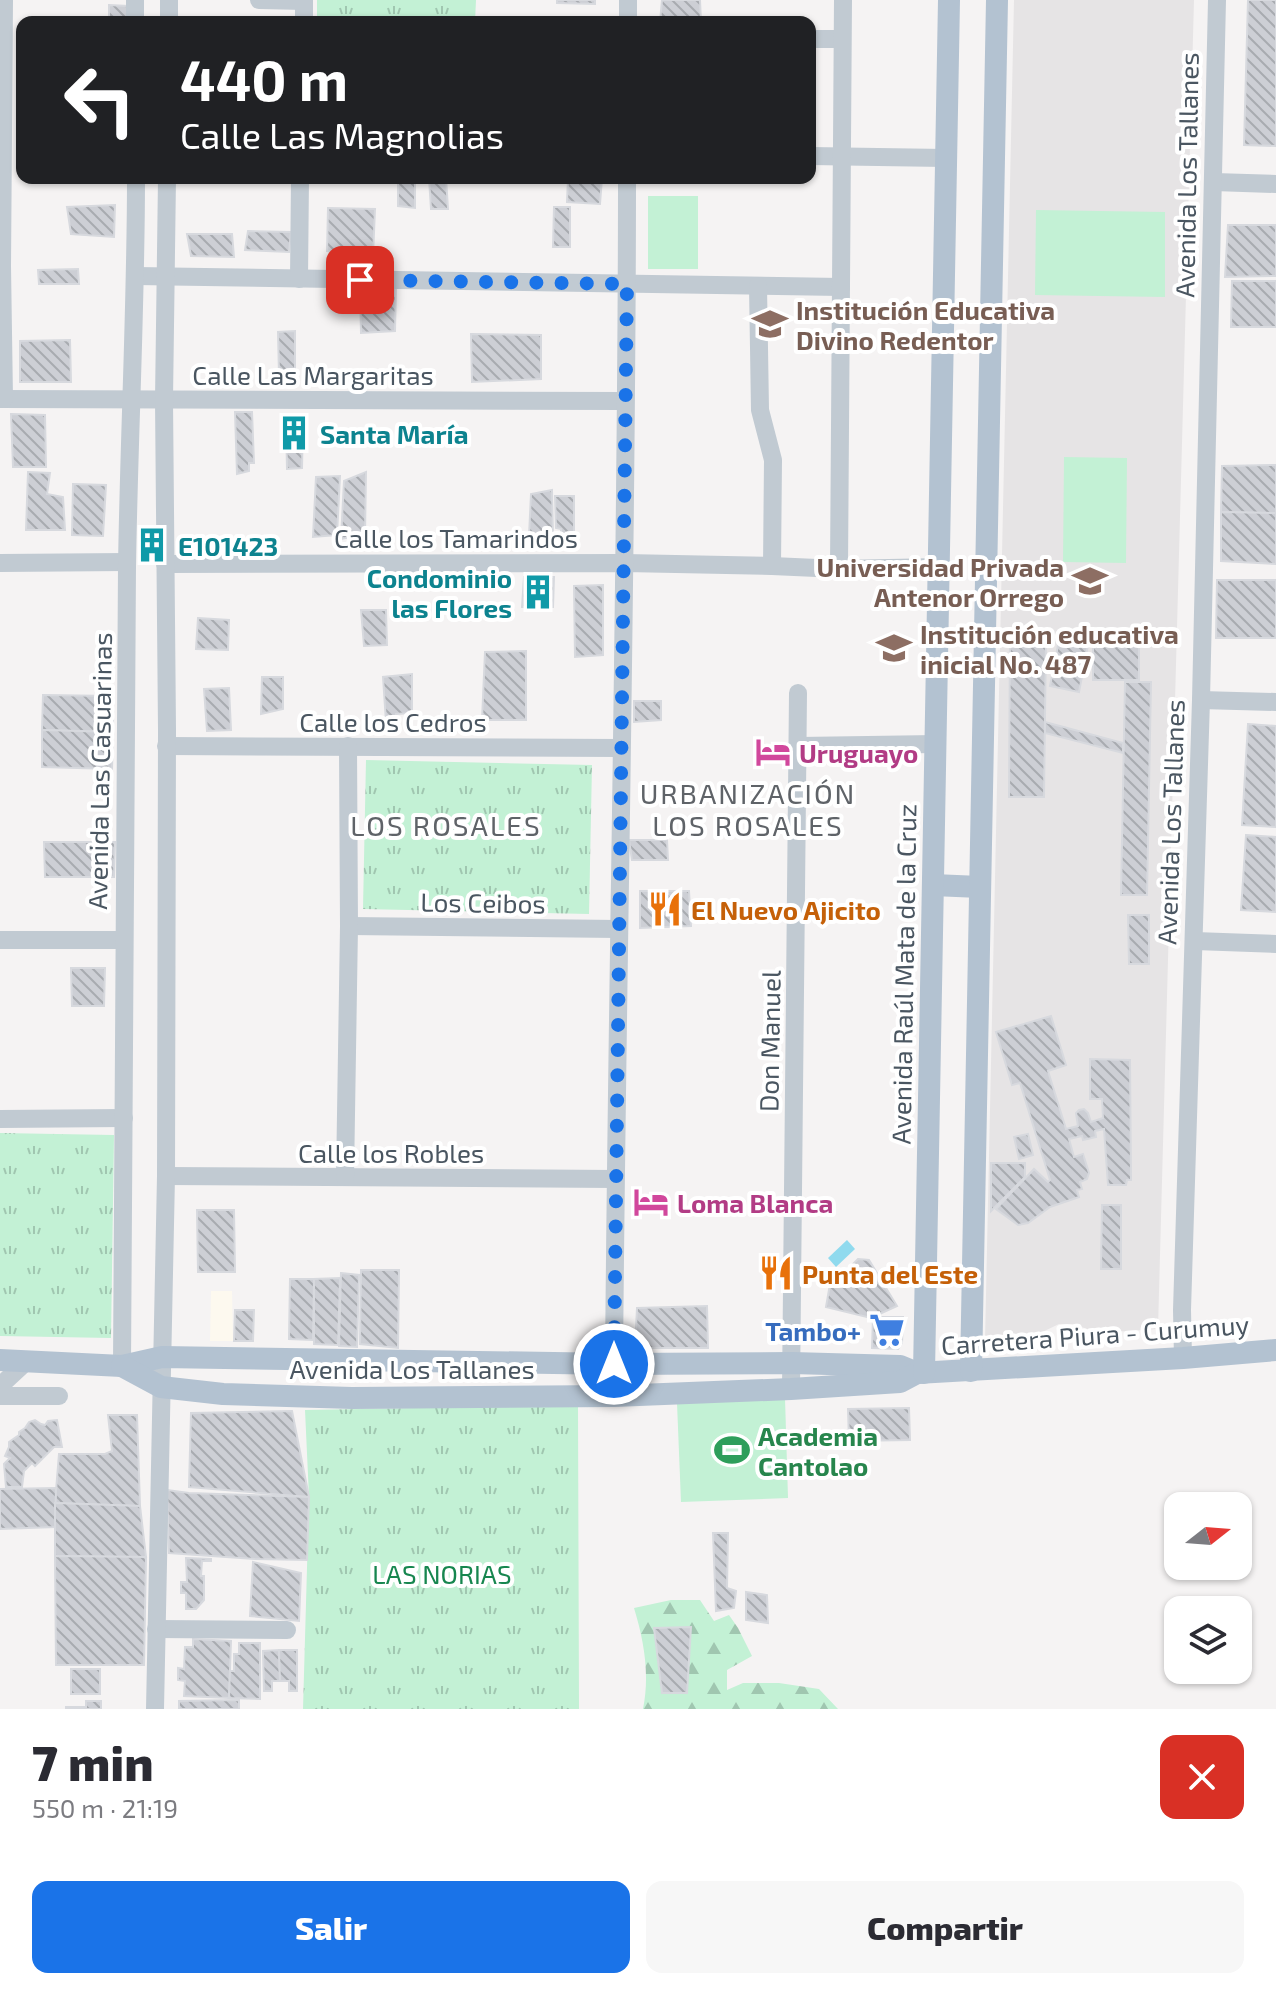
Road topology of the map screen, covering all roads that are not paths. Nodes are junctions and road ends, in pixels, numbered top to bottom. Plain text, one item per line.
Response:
1 (4, 0) edge
2 (259, 0) edge
3 (304, 0) edge
4 (843, 0) edge
5 (949, 0) edge
6 (997, 0) edge
7 (1217, 0) edge
8 (2, 20) edge
9 (816, 39) edge
10 (842, 39) junction
11 (816, 156) edge
12 (842, 156) junction
13 (946, 158) junction
14 (1214, 182) junction
15 (136, 184) edge
16 (167, 184) edge
17 (300, 184) edge
18 (627, 184) edge
19 (1276, 184) edge
20 (1, 266) edge
21 (136, 276) junction
22 (166, 277) junction
23 (299, 279) junction
24 (627, 284) junction
25 (758, 286) junction
26 (841, 287) junction
27 (2, 399) edge
28 (131, 400) junction
29 (164, 400) junction
30 (625, 401) junction
31 (127, 562) junction
32 (0, 563) edge
33 (625, 563) junction
34 (165, 564) junction
35 (772, 566) junction
36 (939, 567) junction
37 (839, 569) junction
38 (798, 693) dead end
39 (1201, 700) junction
40 (1276, 702) edge
41 (936, 744) junction
42 (166, 746) junction
43 (348, 746) junction
44 (799, 746) junction
45 (620, 748) junction
46 (933, 885) junction
47 (980, 887) junction
48 (349, 926) junction
49 (618, 929) junction
50 (0, 940) edge
51 (123, 940) junction
52 (1195, 941) junction
53 (1276, 944) edge
54 (124, 1118) junction
55 (0, 1119) edge
56 (166, 1176) junction
57 (345, 1177) junction
58 (615, 1179) junction
59 (1276, 1350) edge
60 (162, 1357) junction
61 (1183, 1358) junction
62 (0, 1360) edge
63 (27, 1361) junction
64 (792, 1363) junction
65 (614, 1364) junction
66 (122, 1366) junction
67 (971, 1371) junction
68 (910, 1374) junction
69 (0, 1386) edge
70 (161, 1387) junction
71 (791, 1389) junction
72 (0, 1396) edge
73 (59, 1396) dead end
74 (156, 1629) junction
75 (287, 1630) dead end
76 (155, 1709) edge

1 - 8 street
2 - 3 street
4 - 10 street
5 - 13 main road, Avenida Raúl Mata de la Cruz
6 - 47 main road
7 - 14 street, Avenida Los Tallanes
8 - 20 street
9 - 10 street
10 - 12 street
11 - 12 street
12 - 13 street
12 - 26 street
13 - 36 main road, Avenida Raúl Mata de la Cruz
14 - 19 street
14 - 39 street, Avenida Los Tallanes
15 - 21 street, Avenida Las Casuarinas
16 - 22 street
17 - 23 street
18 - 24 street
20 - 27 street
21 - 22 street
21 - 28 street, Avenida Las Casuarinas
22 - 23 street
22 - 29 street
23 - 24 street
24 - 25 street
24 - 30 street
25 - 26 street
25 - 35 street
26 - 37 street
27 - 28 street, Calle Las Margaritas
28 - 29 street, Calle Las Margaritas
28 - 31 street, Avenida Las Casuarinas
29 - 30 street, Calle Las Margaritas
29 - 34 street
30 - 33 street
31 - 32 street
31 - 51 street, Avenida Las Casuarinas
33 - 34 street, Calle los Tamarindos
33 - 35 street, Calle los Tamarindos
33 - 45 street
34 - 42 street
35 - 37 street, Calle los Tamarindos
36 - 37 street, Calle los Tamarindos
36 - 41 main road, Avenida Raúl Mata de la Cruz
38 - 44 street, Don Manuel
39 - 40 street
39 - 52 street, Avenida Los Tallanes
41 - 44 street
41 - 46 main road, Avenida Raúl Mata de la Cruz
42 - 43 street, Calle los Cedros
42 - 56 street
43 - 45 street, Calle los Cedros
43 - 48 street
44 - 64 street, Don Manuel
45 - 49 street
46 - 47 main road
46 - 68 main road, Avenida Raúl Mata de la Cruz
47 - 67 main road
48 - 49 street, Los Ceibos
48 - 57 street
49 - 58 street
50 - 51 street
51 - 54 street, Avenida Las Casuarinas
52 - 53 street
52 - 61 street, Avenida Los Tallanes
54 - 55 street
54 - 66 street, Avenida Las Casuarinas
56 - 57 street, Calle los Robles
56 - 60 street
57 - 58 street, Calle los Robles
58 - 65 street
59 - 61 main road, Carretera Piura - Curumuy
60 - 65 main road, Avenida Los Tallanes
60 - 66 main road, Avenida Los Tallanes
60 - 70 street
61 - 67 main road, Carretera Piura - Curumuy
62 - 63 main road, Avenida Los Tallanes
63 - 66 main road, Avenida Los Tallanes
63 - 69 street
64 - 65 main road, Avenida Los Tallanes
64 - 68 main road, Avenida Los Tallanes
64 - 71 street, Don Manuel
66 - 70 main road, Avenida Los Tallanes
67 - 68 main road, Carretera Piura - Curumuy
68 - 71 main road, Avenida Los Tallanes
70 - 71 main road, Avenida Los Tallanes
70 - 74 street
72 - 73 street
74 - 75 street
74 - 76 street

